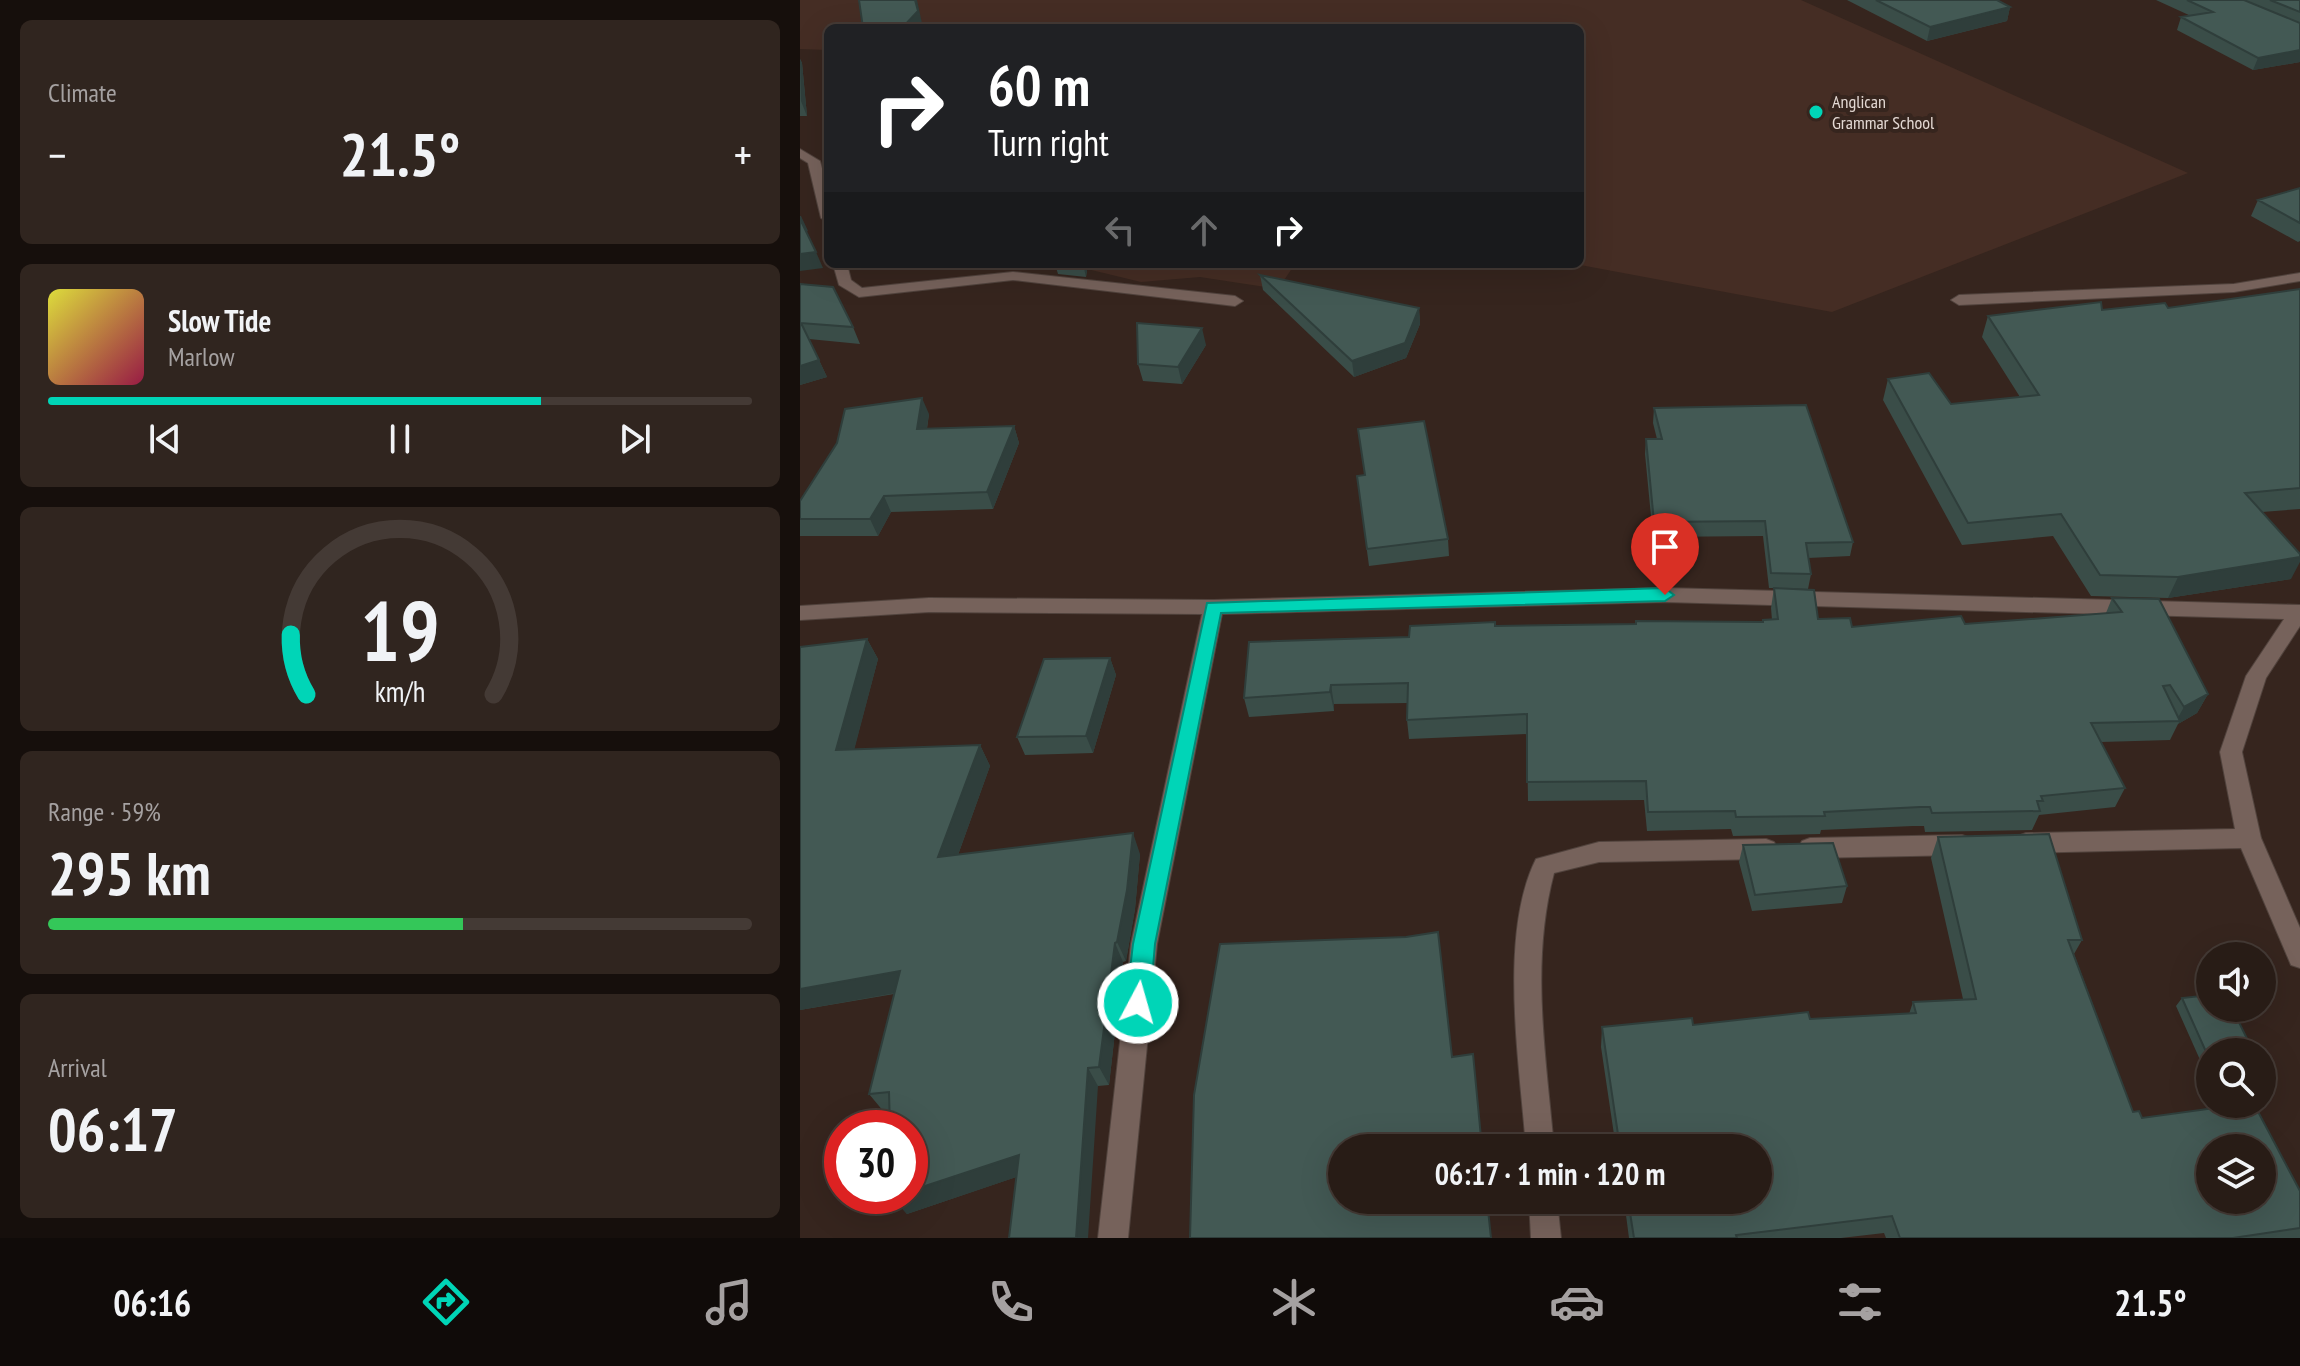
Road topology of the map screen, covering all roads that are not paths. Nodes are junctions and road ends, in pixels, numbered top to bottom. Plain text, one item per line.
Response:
1 (800, 153) edge
2 (824, 202) edge
3 (841, 268) edge
4 (2300, 277) edge
5 (1959, 300) dead end
6 (1235, 301) dead end
7 (1213, 607) junction
8 (2299, 612) edge
9 (800, 613) edge
10 (2249, 838) junction
11 (2300, 957) edge
12 (1539, 1134) edge
13 (1544, 1214) edge
14 (1113, 1238) edge
15 (1546, 1238) edge

1 - 2 street
3 - 6 street
4 - 5 street
7 - 8 street
7 - 9 street
7 - 14 street
8 - 10 street
10 - 11 street
10 - 12 street
13 - 15 street

